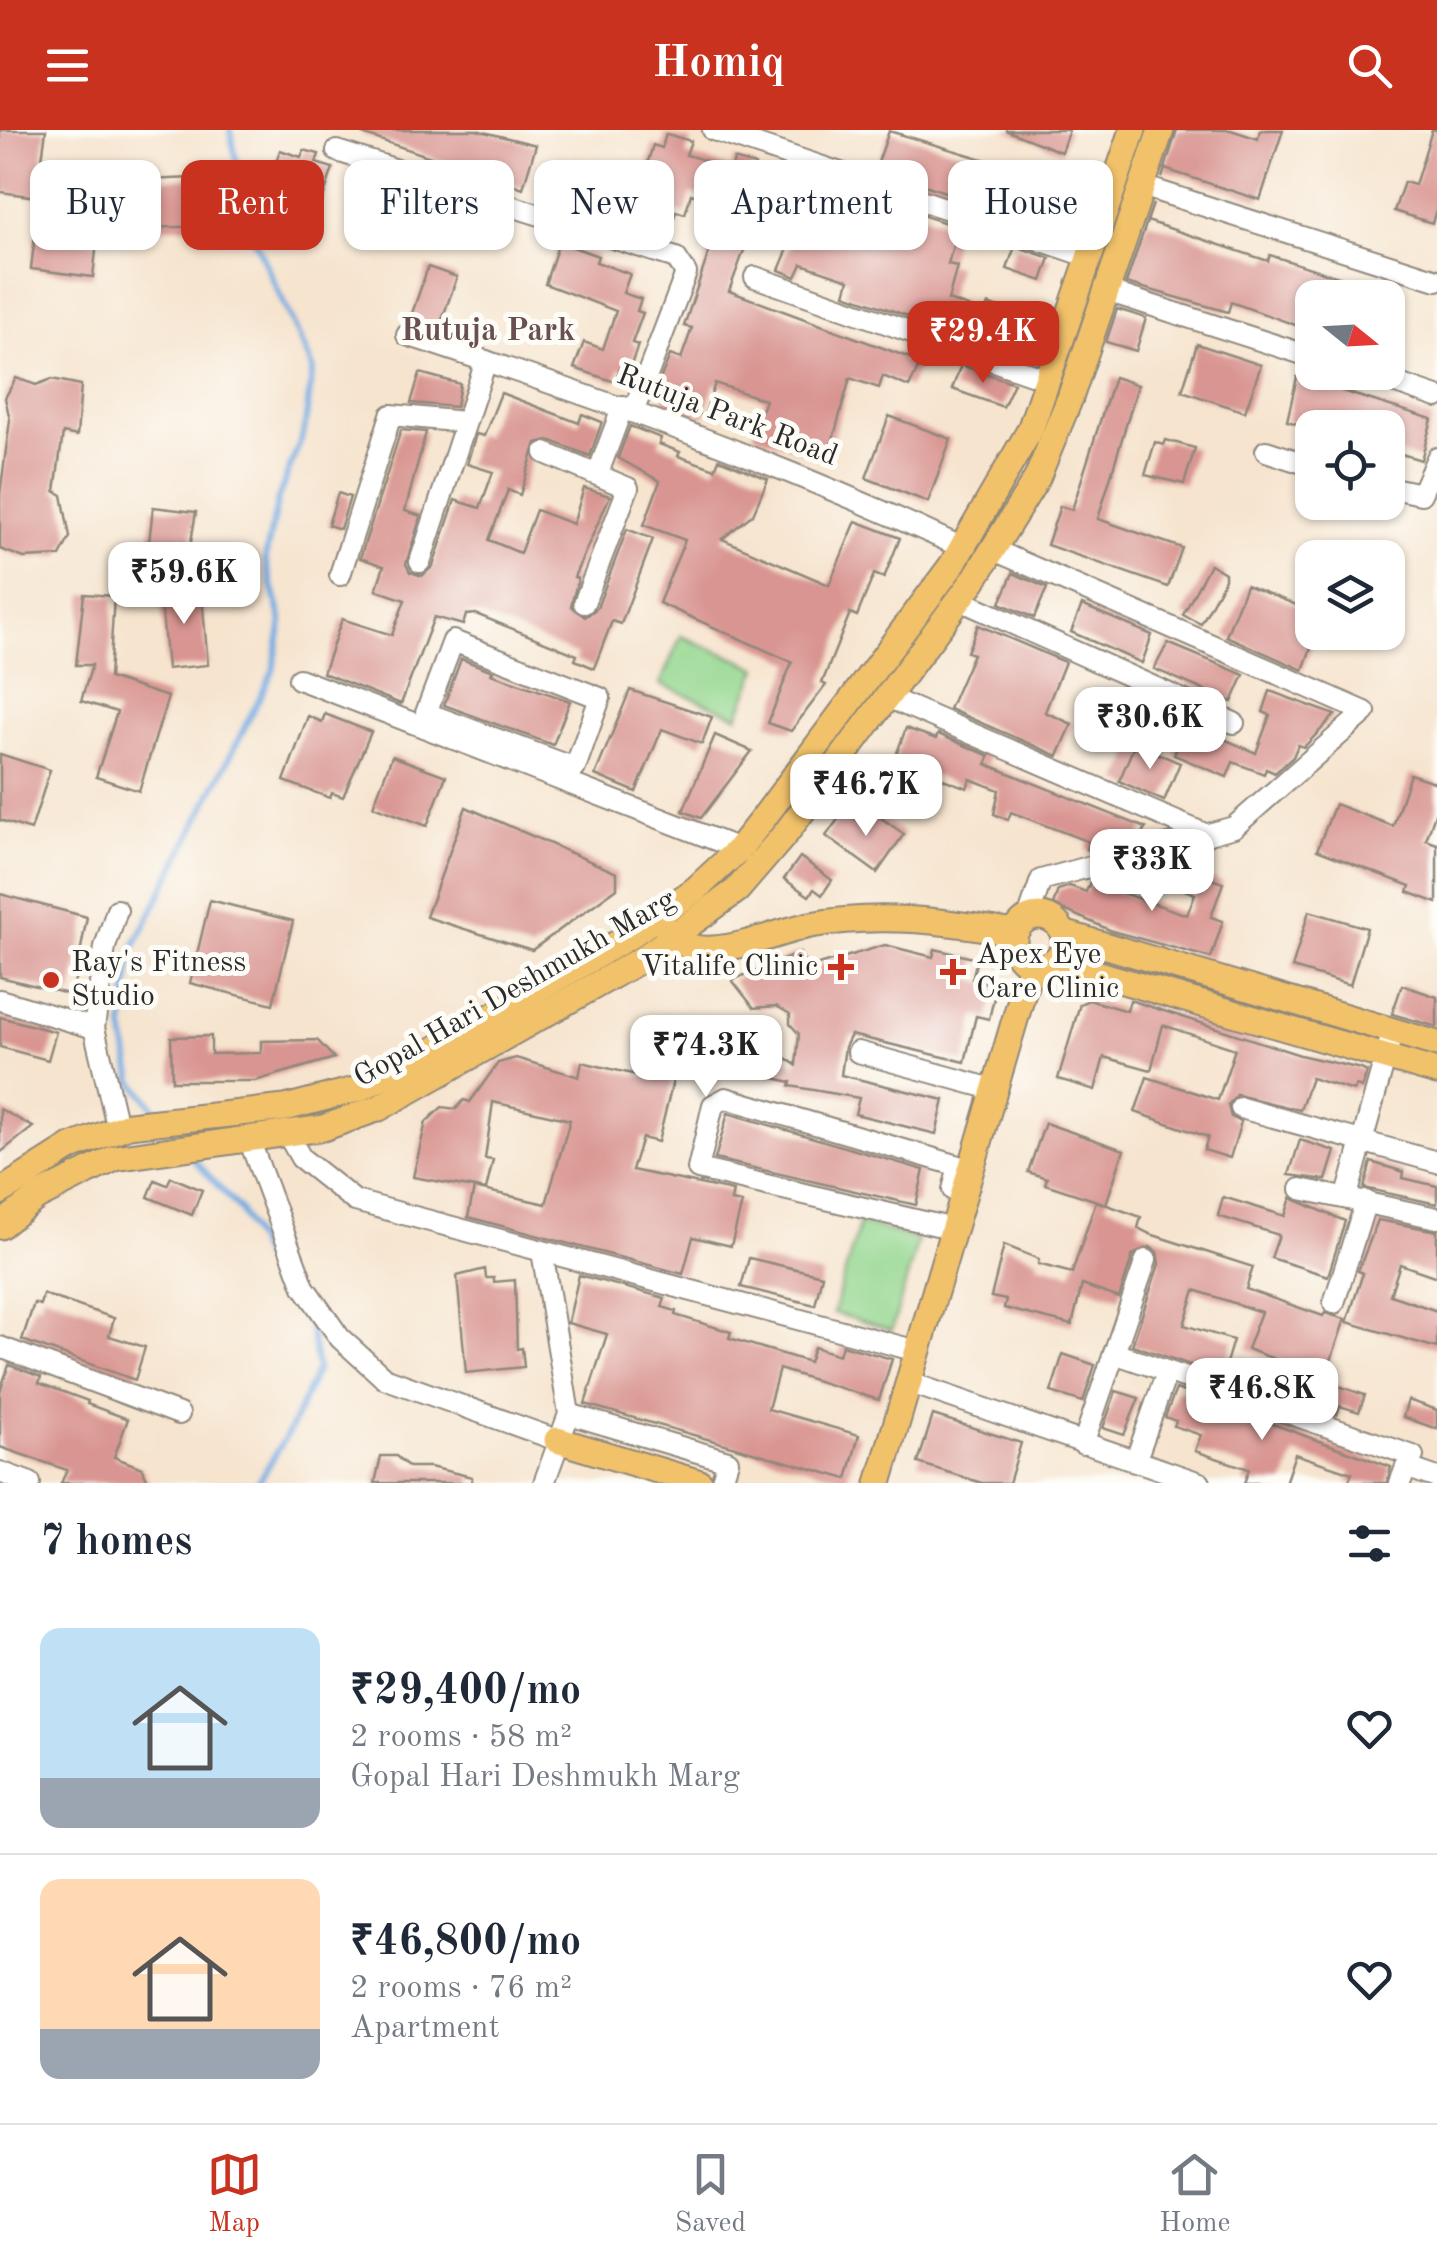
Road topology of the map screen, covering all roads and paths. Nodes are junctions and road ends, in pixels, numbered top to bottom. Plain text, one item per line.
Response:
1 (712, 130) edge
2 (1134, 130) edge
3 (1162, 130) edge
4 (338, 150) dead end
5 (1142, 186) junction
6 (1090, 257) junction
7 (754, 277) dead end
8 (1437, 280) edge
9 (1108, 291) junction
10 (407, 335) dead end
11 (1295, 351) edge
12 (486, 361) junction
13 (1048, 380) junction
14 (1405, 386) edge
15 (1437, 397) edge
16 (628, 408) junction
17 (464, 422) junction
18 (1266, 451) dead end
19 (546, 453) dead end
20 (1437, 458) edge
21 (1295, 460) edge
22 (598, 473) junction
23 (1405, 491) edge
24 (964, 548) junction
25 (994, 550) junction
26 (420, 562) dead end
27 (340, 575) dead end
28 (960, 600) junction
29 (584, 603) dead end
30 (300, 680) dead end
31 (888, 697) junction
32 (1234, 723) dead end
33 (510, 753) junction
34 (1207, 834) junction
35 (739, 849) junction
36 (706, 880) junction
37 (728, 897) junction
38 (117, 910) dead end
39 (658, 917) junction
40 (1022, 926) junction
41 (1063, 933) junction
42 (674, 939) junction
43 (1042, 963) junction
44 (0, 1000) edge
45 (94, 1028) junction
46 (1392, 1031) junction
47 (1437, 1044) edge
48 (858, 1052) dead end
49 (1385, 1057) junction
50 (1437, 1072) edge
51 (996, 1090) junction
52 (1242, 1108) dead end
53 (124, 1128) junction
54 (288, 1134) junction
55 (248, 1139) junction
56 (1364, 1143) junction
57 (1437, 1162) edge
58 (1301, 1188) dead end
59 (0, 1192) edge
60 (1356, 1198) junction
61 (1437, 1218) edge
62 (0, 1226) edge
63 (948, 1227) junction
64 (542, 1251) junction
65 (1146, 1260) dead end
66 (1334, 1303) dead end
67 (0, 1348) edge
68 (917, 1351) junction
69 (1114, 1354) junction
70 (1167, 1372) junction
71 (908, 1382) junction
72 (179, 1414) dead end
73 (569, 1414) junction
74 (557, 1440) junction
75 (1083, 1444) junction
76 (1413, 1456) dead end
77 (1135, 1462) junction
78 (0, 1472) edge
79 (1437, 1478) edge
80 (30, 1483) edge
81 (544, 1483) edge
82 (700, 1483) edge
83 (721, 1483) edge
84 (880, 1483) edge
85 (1200, 1483) edge
86 (1400, 1483) edge

1 - 6 street
2 - 6 main road, Gopal Hari Deshmukh Marg
3 - 5 main road, Gopal Hari Deshmukh Marg
4 - 16 street
5 - 8 street
5 - 9 main road, Gopal Hari Deshmukh Marg
6 - 13 main road, Gopal Hari Deshmukh Marg
7 - 13 street
9 - 11 street
9 - 25 main road, Gopal Hari Deshmukh Marg
10 - 12 street, Rutuja Park Road
12 - 16 street, Rutuja Park Road
12 - 17 street
13 - 24 main road, Gopal Hari Deshmukh Marg
14 - 15 street
16 - 22 street
16 - 24 street, Rutuja Park Road
17 - 26 street
17 - 27 street
18 - 21 street
19 - 22 street
20 - 23 street
22 - 29 street
24 - 35 main road, Gopal Hari Deshmukh Marg
25 - 28 main road, Gopal Hari Deshmukh Marg
25 - 34 street
28 - 31 main road, Gopal Hari Deshmukh Marg
28 - 32 street
30 - 33 street
31 - 34 street
31 - 37 main road, Gopal Hari Deshmukh Marg
33 - 33 street
33 - 35 street
34 - 40 street
35 - 36 main road, Gopal Hari Deshmukh Marg
36 - 37 main road
36 - 39 main road, Gopal Hari Deshmukh Marg
37 - 42 main road, Gopal Hari Deshmukh Marg
38 - 45 street
39 - 42 main road
39 - 53 main road, Gopal Hari Deshmukh Marg
40 - 41 main road
40 - 42 main road
40 - 43 main road
41 - 43 main road
41 - 46 main road
42 - 54 main road, Gopal Hari Deshmukh Marg
43 - 49 main road
43 - 51 main road
44 - 45 street
45 - 53 street
46 - 47 main road
46 - 49 street
48 - 51 street
49 - 50 main road
49 - 56 street
51 - 63 main road
52 - 56 street
53 - 59 main road, Gopal Hari Deshmukh Marg
54 - 55 main road, Gopal Hari Deshmukh Marg
54 - 64 street
55 - 62 main road, Gopal Hari Deshmukh Marg
55 - 74 street
56 - 57 street
56 - 60 street
58 - 60 street
60 - 61 street
60 - 66 street
63 - 63 street
63 - 68 main road
64 - 68 street
64 - 73 street
65 - 69 street
67 - 72 street
68 - 71 main road
69 - 70 street
69 - 75 street
70 - 76 street
70 - 77 street
71 - 75 street
71 - 84 main road
73 - 74 street
73 - 83 street
74 - 81 street
74 - 82 main road
75 - 77 street
77 - 85 street
78 - 80 street
79 - 86 street

